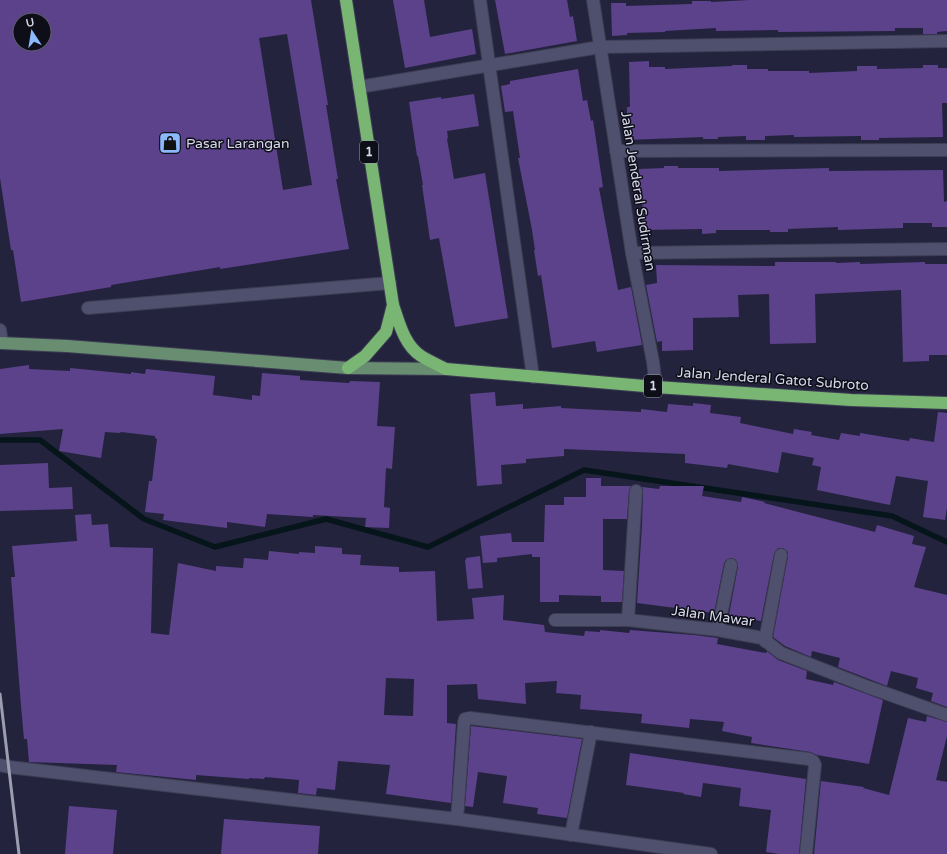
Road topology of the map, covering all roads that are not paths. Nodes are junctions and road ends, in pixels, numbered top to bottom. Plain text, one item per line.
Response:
1 (346, 0) edge
2 (480, 0) edge
3 (593, 0) edge
4 (947, 41) edge
5 (600, 47) junction
6 (489, 65) junction
7 (359, 87) junction
8 (947, 150) edge
9 (616, 151) junction
10 (947, 249) edge
11 (632, 253) junction
12 (390, 283) junction
13 (394, 304) junction
14 (88, 308) dead end
15 (0, 330) edge
16 (1, 343) edge
17 (348, 368) junction
18 (446, 369) junction
19 (533, 377) junction
20 (656, 387) junction
21 (947, 402) edge
22 (636, 491) dead end
23 (781, 555) dead end
24 (731, 565) dead end
25 (555, 620) dead end
26 (628, 620) junction
27 (718, 630) junction
28 (765, 641) junction
29 (947, 715) edge
30 (591, 732) junction
31 (0, 765) edge
32 (457, 819) junction
33 (571, 835) junction
34 (711, 854) edge
35 (806, 854) edge

1 - 7 highway, 1
2 - 6 street
3 - 5 street, Jalan Jenderal Sudirman
4 - 5 street
5 - 6 street
5 - 9 street, Jalan Jenderal Sudirman
6 - 7 street
6 - 19 street
7 - 12 highway, 1
8 - 9 street
9 - 11 street, Jalan Jenderal Sudirman
10 - 11 street
11 - 20 street, Jalan Jenderal Sudirman
12 - 13 highway, 1
12 - 14 street
13 - 17 highway
13 - 18 highway, Jalan Jenderal Gatot Subroto / 1
15 - 16 street
16 - 17 main road
17 - 18 main road
18 - 19 highway, Jalan Jenderal Gatot Subroto / 1
19 - 20 highway, Jalan Jenderal Gatot Subroto / 1
20 - 21 highway, Jalan Jenderal Gatot Subroto / 1
22 - 26 street
23 - 28 street
24 - 27 street
25 - 26 street, Jalan Mawar
26 - 27 street, Jalan Mawar
27 - 28 street, Jalan Mawar
28 - 29 street, Jalan Mawar
30 - 32 street
30 - 33 street
30 - 35 street
31 - 32 street
32 - 33 street
33 - 34 street

